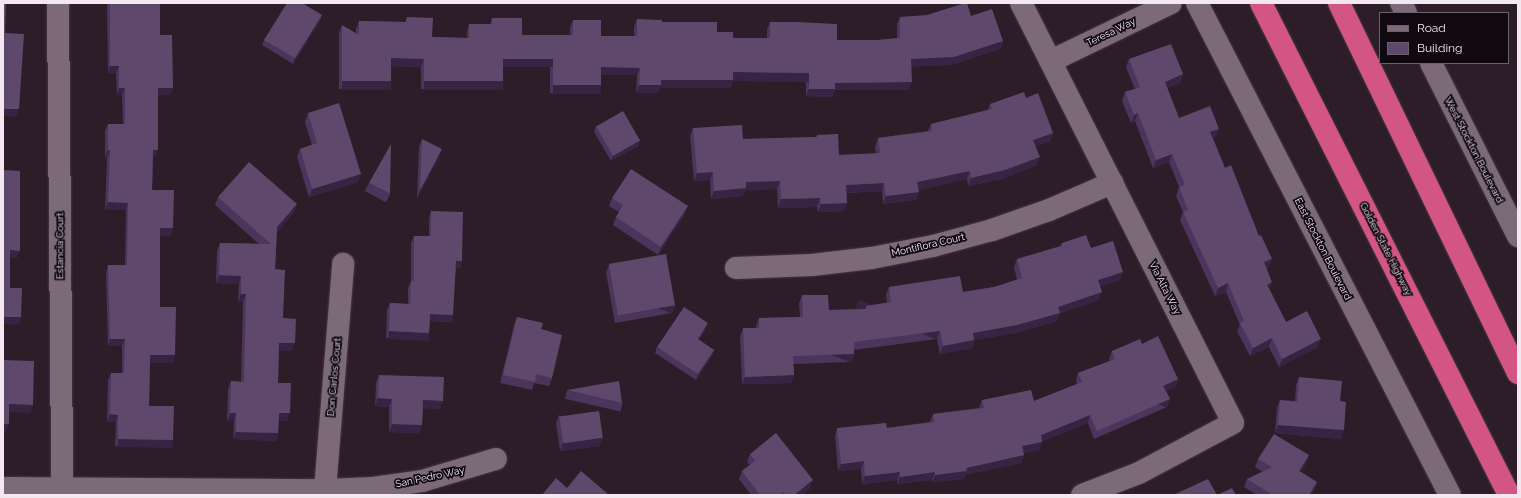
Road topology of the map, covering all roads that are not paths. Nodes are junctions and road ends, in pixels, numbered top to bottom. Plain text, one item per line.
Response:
1 (58, 3) edge
2 (1021, 3) edge
3 (1171, 3) edge
4 (1198, 3) edge
5 (1261, 3) edge
6 (1339, 3) edge
7 (1401, 3) edge
8 (1406, 12) edge
9 (1050, 61) junction
10 (1432, 64) edge
11 (1112, 183) junction
12 (1518, 236) edge
13 (343, 264) dead end
14 (736, 268) dead end
15 (1518, 373) edge
16 (496, 459) dead end
17 (3, 488) edge
18 (62, 488) junction
19 (325, 490) junction
20 (1082, 495) edge
21 (1450, 495) edge
22 (1509, 495) edge

1 - 18 street, Estancia Court
2 - 9 street, Via Alta Way
3 - 9 street, Teresa Way
4 - 21 street, East Stockton Boulevard
5 - 22 highway, Golden State Highway
6 - 15 highway
7 - 8 street
9 - 11 street, Via Alta Way
10 - 12 street, West Stockton Boulevard
11 - 14 street, Montiflora Court
11 - 20 street, Via Alta Way
13 - 19 street, Don Carlos Court
16 - 19 street, San Pedro Way
17 - 18 street, San Pedro Way
18 - 19 street, San Pedro Way

